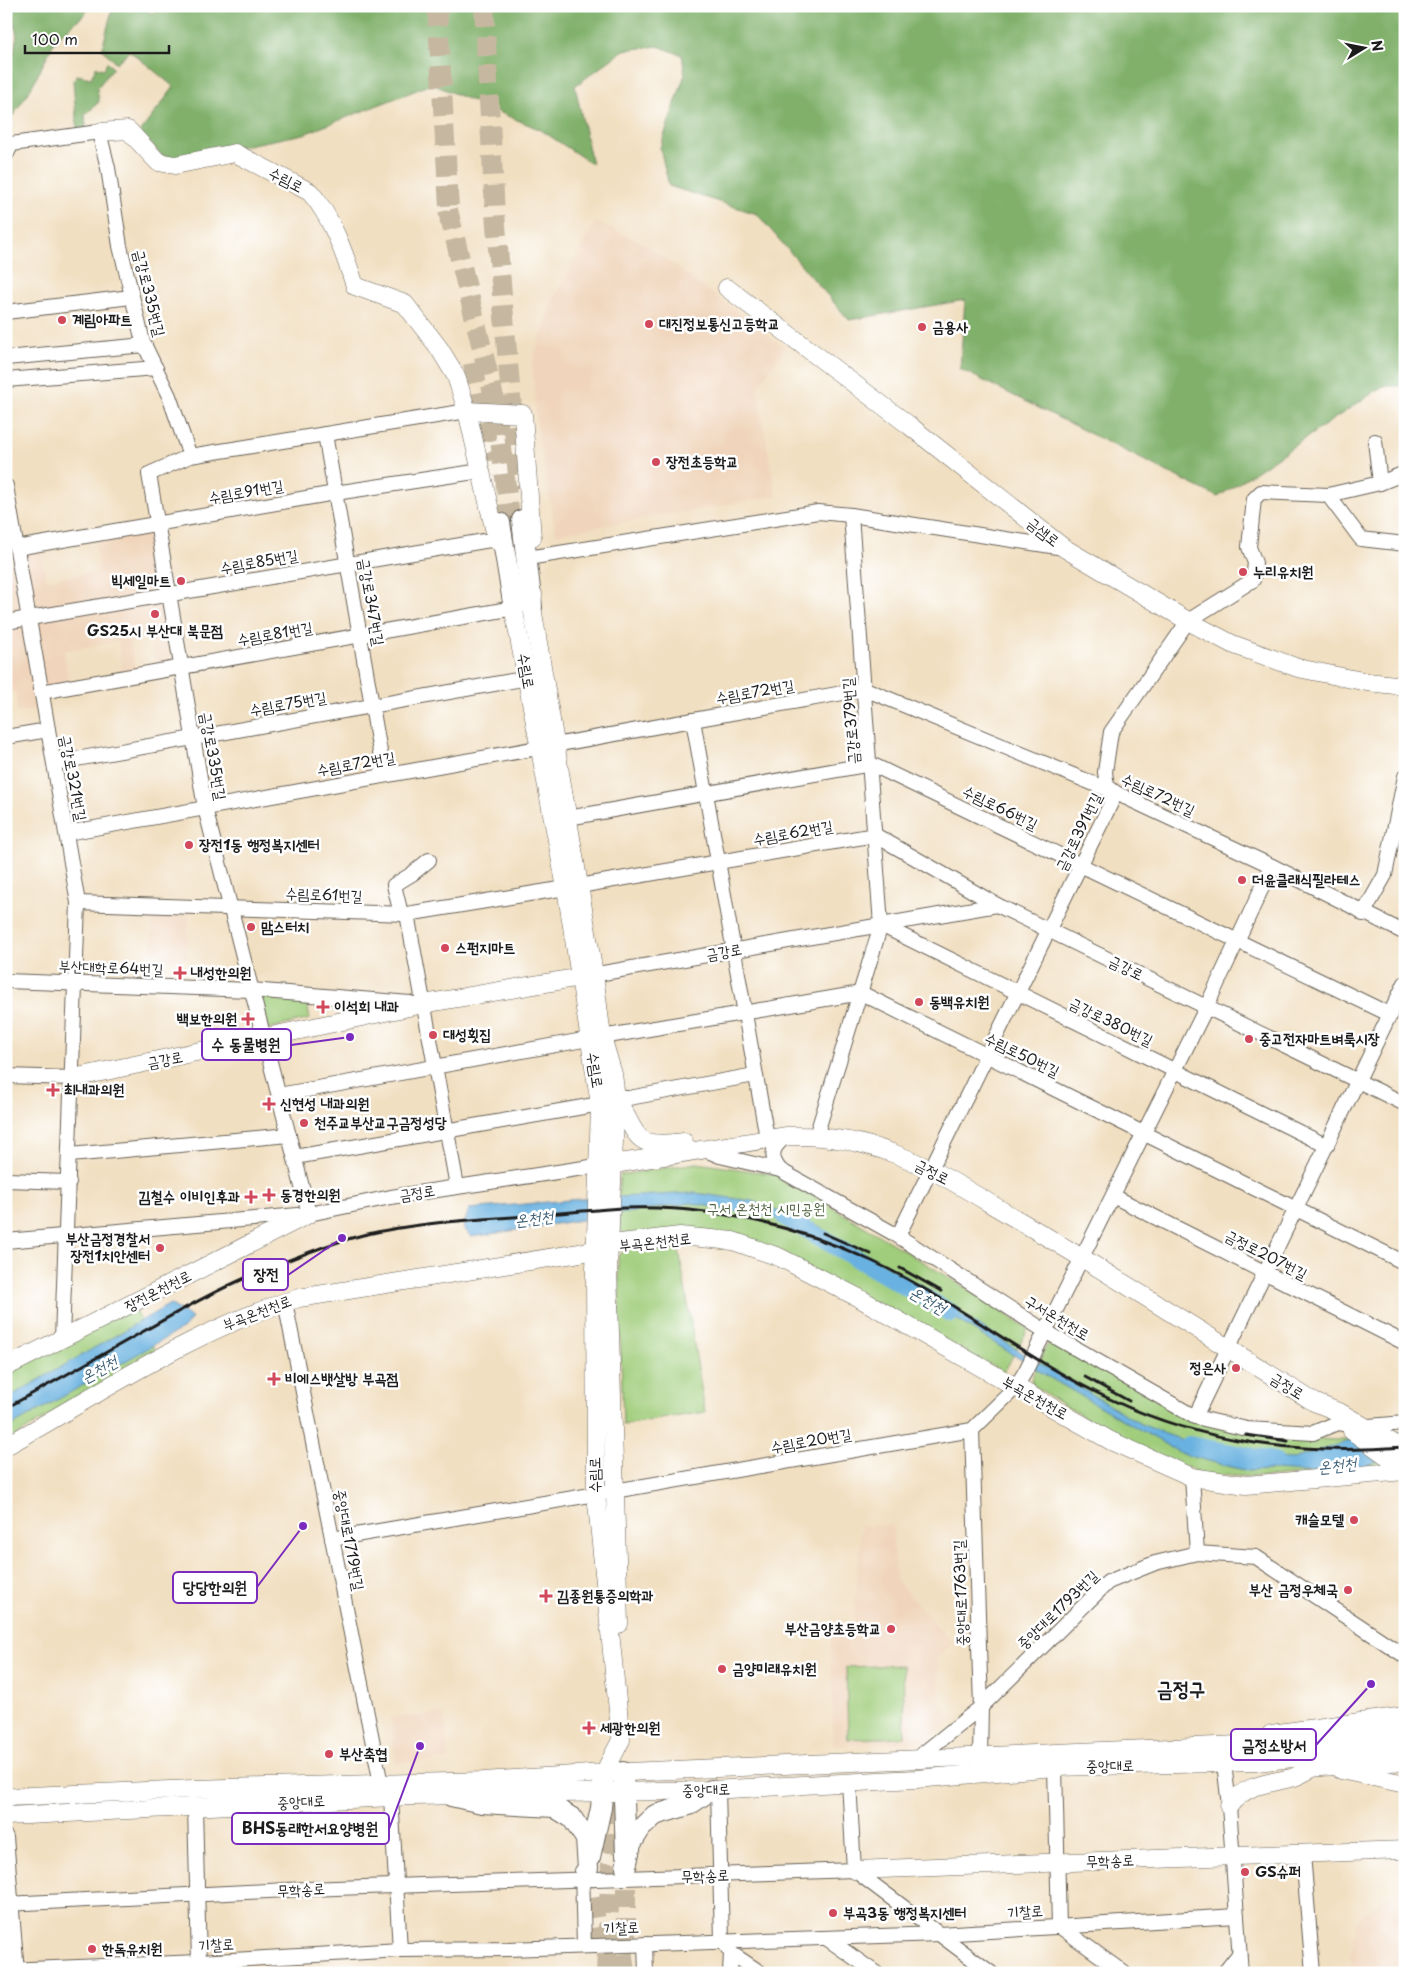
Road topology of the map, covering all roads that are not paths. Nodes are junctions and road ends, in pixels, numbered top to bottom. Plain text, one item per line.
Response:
1 (99, 132) junction
2 (6, 155) edge
3 (727, 288) dead end
4 (132, 297) junction
5 (6, 312) edge
6 (145, 345) junction
7 (6, 358) edge
8 (156, 368) junction
9 (6, 380) edge
10 (467, 411) junction
11 (325, 434) junction
12 (1376, 441) dead end
13 (190, 456) junction
14 (481, 470) junction
15 (1405, 473) edge
16 (1380, 483) junction
17 (6, 486) edge
18 (335, 493) junction
19 (1328, 495) junction
20 (851, 515) junction
21 (522, 520) dead end
22 (157, 524) junction
23 (498, 531) junction
24 (1405, 544) edge
25 (16, 548) junction
26 (1064, 548) junction
27 (530, 555) junction
28 (348, 564) junction
29 (169, 594) junction
30 (523, 608) junction
31 (28, 619) junction
32 (1188, 621) junction
33 (6, 622) edge
34 (360, 636) junction
35 (182, 667) junction
36 (528, 678) junction
37 (1405, 686) edge
38 (865, 688) junction
39 (41, 692) junction
40 (372, 705) junction
41 (693, 720) junction
42 (48, 730) junction
43 (6, 737) edge
44 (193, 737) junction
45 (547, 746) junction
46 (54, 763) junction
47 (871, 764) junction
48 (384, 775) junction
49 (1405, 776) edge
50 (705, 792) junction
51 (1116, 793) junction
52 (205, 808) junction
53 (568, 818) junction
54 (67, 833) junction
55 (875, 835) junction
56 (429, 860) dead end
57 (718, 863) junction
58 (1081, 865) junction
59 (1272, 866) junction
60 (573, 887) junction
61 (78, 903) junction
62 (996, 905) junction
63 (232, 908) junction
64 (404, 914) junction
65 (1364, 914) junction
66 (881, 925) junction
67 (1050, 931) junction
68 (1405, 933) edge
69 (1238, 941) junction
70 (733, 951) junction
71 (588, 976) junction
72 (6, 981) edge
73 (76, 983) junction
74 (1405, 983) edge
75 (250, 990) junction
76 (861, 993) junction
77 (1018, 994) junction
78 (423, 1004) junction
79 (1206, 1008) junction
80 (744, 1013) junction
81 (1392, 1015) junction
82 (596, 1038) junction
83 (265, 1040) junction
84 (987, 1055) junction
85 (434, 1067) junction
86 (1174, 1071) junction
87 (755, 1075) junction
88 (6, 1076) edge
89 (73, 1078) junction
90 (1358, 1082) junction
91 (279, 1095) junction
92 (616, 1098) junction
93 (600, 1104) junction
94 (1405, 1104) edge
95 (447, 1130) junction
96 (1143, 1133) junction
97 (289, 1135) junction
98 (787, 1136) junction
99 (816, 1136) junction
100 (767, 1138) junction
101 (1327, 1146) junction
102 (703, 1148) junction
103 (70, 1155) junction
104 (295, 1157) junction
105 (780, 1170) junction
106 (930, 1170) junction
107 (604, 1174) junction
108 (6, 1180) edge
109 (69, 1182) junction
110 (457, 1186) junction
111 (1113, 1196) junction
112 (1296, 1209) junction
113 (309, 1214) junction
114 (898, 1236) junction
115 (66, 1237) junction
116 (6, 1241) edge
117 (602, 1244) junction
118 (1082, 1257) junction
119 (1405, 1263) edge
120 (1265, 1273) junction
121 (285, 1302) junction
122 (1044, 1333) junction
123 (62, 1339) junction
124 (1405, 1343) edge
125 (1228, 1348) junction
126 (6, 1367) edge
127 (1015, 1388) junction
128 (1314, 1402) junction
129 (1195, 1417) junction
130 (1337, 1423) junction
131 (1405, 1423) edge
132 (972, 1430) junction
133 (1366, 1431) junction
134 (6, 1446) edge
135 (1405, 1450) edge
136 (1405, 1470) edge
137 (1192, 1477) junction
138 (616, 1491) junction
139 (596, 1494) junction
140 (332, 1539) junction
141 (1197, 1553) junction
142 (1405, 1656) edge
143 (980, 1707) junction
144 (1405, 1716) edge
145 (1405, 1734) edge
146 (622, 1740) junction
147 (1244, 1743) junction
148 (1221, 1745) junction
149 (1405, 1746) edge
150 (980, 1756) junction
151 (915, 1760) junction
152 (1405, 1760) edge
153 (1257, 1762) junction
154 (1225, 1763) junction
155 (1055, 1767) junction
156 (1331, 1767) junction
157 (1313, 1768) junction
158 (613, 1782) junction
159 (849, 1782) junction
160 (1405, 1784) edge
161 (714, 1790) junction
162 (386, 1791) junction
163 (6, 1796) edge
164 (451, 1796) junction
165 (1229, 1806) junction
166 (195, 1807) junction
167 (6, 1816) edge
168 (6, 1837) edge
169 (1405, 1850) edge
170 (1303, 1854) junction
171 (1233, 1856) junction
172 (1057, 1863) junction
173 (854, 1870) junction
174 (585, 1874) junction
175 (720, 1875) junction
176 (394, 1887) junction
177 (197, 1896) junction
178 (9, 1903) edge
179 (1237, 1916) junction
180 (1059, 1926) junction
181 (939, 1934) junction
182 (826, 1938) junction
183 (722, 1940) junction
184 (644, 1944) junction
185 (584, 1946) junction
186 (400, 1950) junction
187 (731, 1953) junction
188 (1240, 1954) junction
189 (199, 1962) junction
190 (14, 1970) edge
191 (990, 1972) edge
192 (646, 1973) edge
193 (730, 1973) edge
194 (761, 1973) edge
195 (876, 1973) edge
196 (1124, 1973) edge
197 (1224, 1973) edge
198 (1241, 1973) edge
199 (1313, 1973) edge

1 - 2 street, 수림로
1 - 4 street, 금강로335번길
1 - 10 main road, 수림로
3 - 26 main road, 금샘로
4 - 5 street
4 - 6 street, 금강로335번길
6 - 7 street
6 - 8 street, 금강로335번길
8 - 9 street
8 - 13 street, 금강로335번길
10 - 11 street
10 - 14 main road, 수림로
10 - 27 main road
11 - 13 street
11 - 18 street, 금강로347번길
12 - 16 street
13 - 22 street, 금강로335번길
14 - 18 street, 수림로91번길
14 - 23 main road, 수림로
15 - 16 street
16 - 19 street
17 - 25 street, 금강로321번길
18 - 22 street, 수림로91번길
18 - 28 street, 금강로347번길
19 - 24 street
19 - 32 street
20 - 26 street
20 - 27 street
20 - 38 street, 금강로379번길
21 - 27 highway
22 - 25 street, 수림로91번길
22 - 29 street, 금강로335번길
23 - 28 street, 수림로85번길
23 - 30 highway
25 - 31 street, 금강로321번길
26 - 32 main road, 금샘로
27 - 30 highway
28 - 29 street, 수림로85번길
28 - 34 street, 금강로347번길
29 - 31 street, 수림로85번길
29 - 35 street, 금강로335번길
30 - 34 street, 수림로81번길
30 - 36 main road, 수림로
30 - 45 main road, 수림로
31 - 33 street, 수림로85번길
31 - 39 street, 금강로321번길
32 - 37 main road, 금샘로
32 - 51 street, 금강로391번길
34 - 35 street, 수림로81번길
34 - 40 street, 금강로347번길
35 - 39 street, 수림로81번길
35 - 44 street, 금강로335번길
36 - 40 street, 수림로75번길
36 - 45 main road, 수림로
38 - 41 street, 수림로72번길
38 - 47 street, 금강로379번길
38 - 51 street, 수림로72번길
39 - 42 street, 금강로321번길
40 - 44 street, 수림로75번길
40 - 48 street, 금강로347번길
41 - 45 street, 수림로72번길
41 - 50 street
42 - 43 street
42 - 46 street, 금강로321번길
44 - 46 street, 수림로75번길
44 - 52 street, 금강로335번길
45 - 48 street, 수림로72번길
45 - 53 main road, 수림로
45 - 60 main road, 수림로
46 - 54 street, 금강로321번길
47 - 50 street
47 - 55 street, 금강로379번길
47 - 58 street, 수림로66번길
48 - 52 street, 수림로72번길
49 - 65 street
50 - 53 street
50 - 57 street
51 - 58 street, 금강로391번길
51 - 59 street, 수림로72번길
52 - 54 street, 수림로72번길
52 - 63 street, 금강로335번길
53 - 60 main road, 수림로
54 - 61 street, 금강로321번길
55 - 57 street, 수림로62번길
55 - 62 street
55 - 66 street, 금강로379번길
56 - 64 street
57 - 60 street, 수림로62번길
57 - 70 street
58 - 67 street, 금강로391번길
58 - 69 street, 수림로66번길
59 - 65 street, 수림로72번길
59 - 69 street
60 - 64 street, 수림로61번길
60 - 71 main road, 수림로
61 - 63 street, 수림로61번길
61 - 73 street, 금강로321번길
62 - 66 street, 금강로
62 - 67 street, 금강로
63 - 64 street, 수림로61번길
63 - 75 street, 금강로335번길
64 - 78 street
65 - 68 street, 수림로72번길
66 - 70 street, 금강로
66 - 76 street
66 - 77 street, 금강로380번길
67 - 77 street, 금강로391번길
67 - 79 street, 금강로
69 - 79 street
69 - 81 street, 수림로66번길
70 - 71 street, 금강로
70 - 80 street
71 - 78 main road, 금강로
71 - 82 main road, 수림로
72 - 73 street, 부산대학로64번길
73 - 75 street, 부산대학로64번길
73 - 89 street, 금강로321번길
74 - 81 street
75 - 78 street, 부산대학로64번길
75 - 83 street, 금강로335번길
76 - 80 street
76 - 84 street, 수림로50번길
76 - 99 street
77 - 84 street, 금강로391번길
77 - 86 street, 금강로380번길
78 - 83 main road, 금강로
78 - 85 street
79 - 86 street
79 - 90 street, 금강로
80 - 82 street
80 - 87 street
81 - 90 street
82 - 85 street
82 - 92 main road, 수림로
82 - 93 main road, 수림로
83 - 89 main road, 금강로
83 - 91 street, 금강로335번길
84 - 96 street, 수림로50번길
84 - 106 street, 금강로391번길
85 - 91 street
85 - 95 street
86 - 96 street
86 - 101 street, 금강로380번길
87 - 92 street, 수림로
87 - 100 street
88 - 89 street, 금강로
89 - 103 street
90 - 94 street, 금강로
90 - 101 street
91 - 97 street, 금강로335번길
92 - 102 main road
92 - 107 main road, 수림로
93 - 95 street
93 - 107 main road, 수림로
95 - 104 street
95 - 110 street
96 - 111 street
96 - 112 street, 수림로50번길
97 - 103 street
97 - 104 street, 금강로335번길
98 - 99 main road, 금정로
98 - 100 main road, 금정로
98 - 105 street
99 - 106 main road, 금정로
100 - 102 main road, 금정로
101 - 112 street
102 - 105 street, 구서온천천로
102 - 107 main road, 금정로
103 - 109 street
104 - 113 street, 금강로335번길
105 - 114 street, 구서온천천로
106 - 114 street, 금강로391번길
106 - 118 main road, 금정로
107 - 110 street, 금정로
107 - 117 main road, 수림로
108 - 109 street
109 - 115 street
110 - 113 street, 금정로
111 - 118 street
111 - 120 street, 금정로207번길
112 - 119 street, 수림로50번길
112 - 120 street
113 - 115 street, 금정로
113 - 123 main road, 장전온천천로
114 - 122 street, 구서온천천로
115 - 116 street, 금정로
115 - 123 street
117 - 121 main road, 부곡온천천로
117 - 127 main road, 부곡온천천로
117 - 138 main road, 수림로
117 - 139 main road, 수림로
118 - 122 street
118 - 125 main road, 금정로
120 - 124 street, 금정로207번길
120 - 125 street
121 - 134 main road, 부곡온천천로
121 - 140 street, 중앙대로1719번길
122 - 127 street
122 - 129 street, 구서온천천로
123 - 126 main road, 장전온천천로
125 - 128 main road, 금정로
125 - 129 street
127 - 132 street
127 - 137 main road, 부곡온천천로
128 - 130 main road, 금정로
128 - 133 main road, 금정로
129 - 130 street, 구서온천천로
130 - 133 main road, 금정로
131 - 133 street
132 - 138 street, 수림로20번길
132 - 143 street, 중앙대로1763번길
133 - 135 main road, 금정로
133 - 136 main road, 금정로
136 - 137 main road, 부곡온천천로
137 - 141 street
138 - 139 street, 수림로20번길
138 - 146 main road, 수림로
139 - 140 street, 수림로20번길
139 - 146 main road, 수림로
140 - 162 street, 중앙대로1719번길
141 - 142 street, 중앙대로1793번길
141 - 143 street, 중앙대로1793번길
143 - 150 street, 중앙대로1763번길
143 - 151 street, 중앙대로1793번길
144 - 147 main road
145 - 147 main road, 중앙대로
146 - 158 main road
147 - 148 main road, 중앙대로
148 - 150 main road, 중앙대로
148 - 154 street
149 - 153 main road, 중앙대로
150 - 151 main road, 중앙대로
151 - 158 main road, 중앙대로
152 - 156 main road
153 - 154 main road, 중앙대로
153 - 157 main road
154 - 155 main road, 중앙대로
154 - 165 street
155 - 159 main road, 중앙대로
155 - 172 street
156 - 157 main road
156 - 160 main road
157 - 165 main road
158 - 161 main road, 중앙대로
158 - 161 highway
158 - 162 main road, 중앙대로
158 - 164 main road, 중앙대로
158 - 174 highway
159 - 161 main road, 중앙대로
159 - 173 street
161 - 175 street
162 - 163 main road, 중앙대로
162 - 164 main road, 중앙대로
162 - 166 main road, 중앙대로
162 - 176 street, 중앙대로1719번길
164 - 174 highway
165 - 171 street
166 - 167 main road, 중앙대로
166 - 177 street
168 - 178 street
169 - 170 main road, 무학송로
170 - 171 main road, 무학송로
170 - 199 street
171 - 172 main road, 무학송로
171 - 179 street
172 - 173 main road, 무학송로
172 - 180 street
173 - 175 street, 무학송로
173 - 181 street
174 - 175 street, 무학송로
174 - 176 street, 무학송로
174 - 185 street
175 - 183 street
176 - 177 street, 무학송로
176 - 186 street, 중앙대로1719번길
177 - 178 street, 무학송로
177 - 189 street
178 - 190 street
179 - 180 street, 기찰로
179 - 188 street
180 - 181 street, 기찰로
180 - 196 street
181 - 182 street, 기찰로
181 - 191 street
182 - 183 street, 기찰로
182 - 195 street
183 - 184 street, 기찰로
183 - 187 street
184 - 185 street, 기찰로
184 - 192 street
185 - 186 street, 기찰로
186 - 189 street, 기찰로
187 - 193 street
187 - 194 street
188 - 197 street
188 - 198 street
189 - 190 street, 기찰로

